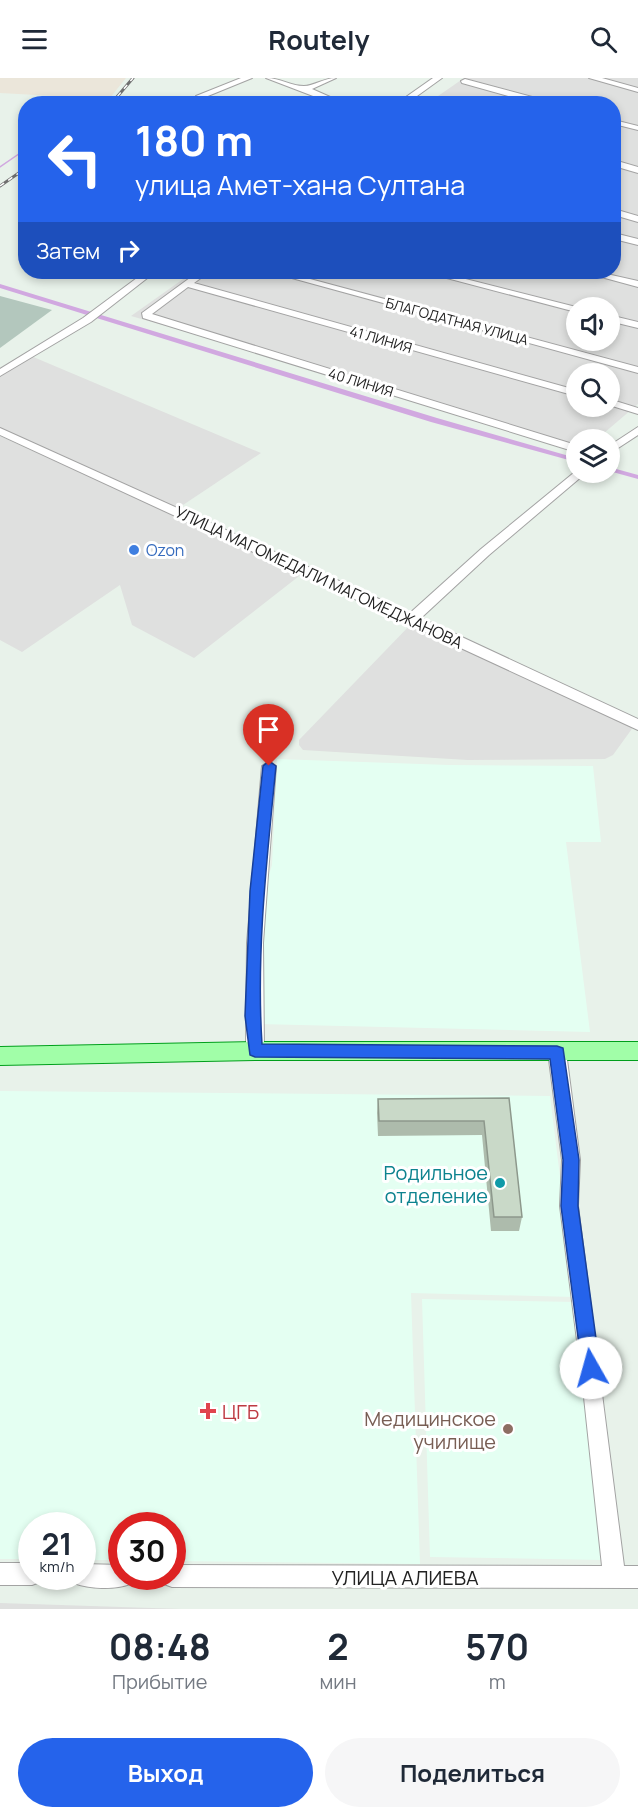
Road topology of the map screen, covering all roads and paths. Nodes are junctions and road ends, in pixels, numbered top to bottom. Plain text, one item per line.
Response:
1 (248, 78) edge
2 (270, 78) edge
3 (332, 78) edge
4 (438, 78) edge
5 (484, 78) edge
6 (593, 78) edge
7 (465, 81) dead end
8 (476, 84) junction
9 (305, 89) junction
10 (638, 90) edge
11 (200, 96) dead end
12 (322, 96) edge
13 (412, 96) edge
14 (520, 96) edge
15 (621, 124) edge
16 (638, 128) edge
17 (621, 165) edge
18 (638, 170) edge
19 (621, 214) edge
20 (638, 219) edge
21 (621, 238) edge
22 (638, 242) edge
23 (141, 279) edge
24 (194, 279) edge
25 (301, 279) edge
26 (457, 279) edge
27 (617, 279) edge
28 (187, 284) junction
29 (638, 284) edge
30 (566, 306) edge
31 (620, 321) edge
32 (638, 325) edge
33 (638, 370) edge
34 (0, 373) edge
35 (566, 390) edge
36 (620, 405) edge
37 (638, 411) edge
38 (638, 430) edge
39 (0, 431) edge
40 (620, 443) edge
41 (566, 446) edge
42 (569, 483) edge
43 (412, 619) junction
44 (638, 725) edge
45 (269, 766) dead end
46 (255, 1051) junction
47 (638, 1051) edge
48 (557, 1052) junction
49 (0, 1056) edge
50 (0, 1574) edge
51 (18, 1574) edge
52 (186, 1576) edge
53 (614, 1576) junction
54 (638, 1576) edge

1 - 11 street
2 - 9 street
3 - 9 street
4 - 13 street
5 - 8 street
6 - 10 street
7 - 8 street
8 - 14 street
9 - 12 street
15 - 16 street
17 - 18 street
19 - 20 street
21 - 22 street
23 - 34 street
24 - 28 street
25 - 33 street, БЛАГОДАТНАЯ УЛИЦА
26 - 30 street
27 - 29 street
28 - 35 street, 41 ЛИНИЯ
28 - 41 street, 40 ЛИНИЯ
31 - 32 street
36 - 37 street
38 - 40 street
39 - 43 street, УЛИЦА МАГОМЕДАЛИ МАГОМЕДЖАНОВA
42 - 43 street
43 - 44 street, УЛИЦА МАГОМЕДАЛИ МАГОМЕДЖАНОВA
45 - 46 street
46 - 48 main road
46 - 49 main road
47 - 48 main road
48 - 53 street
50 - 51 street
52 - 53 street, УЛИЦА АЛИЕВА
53 - 54 street, УЛИЦА АЛИЕВА

